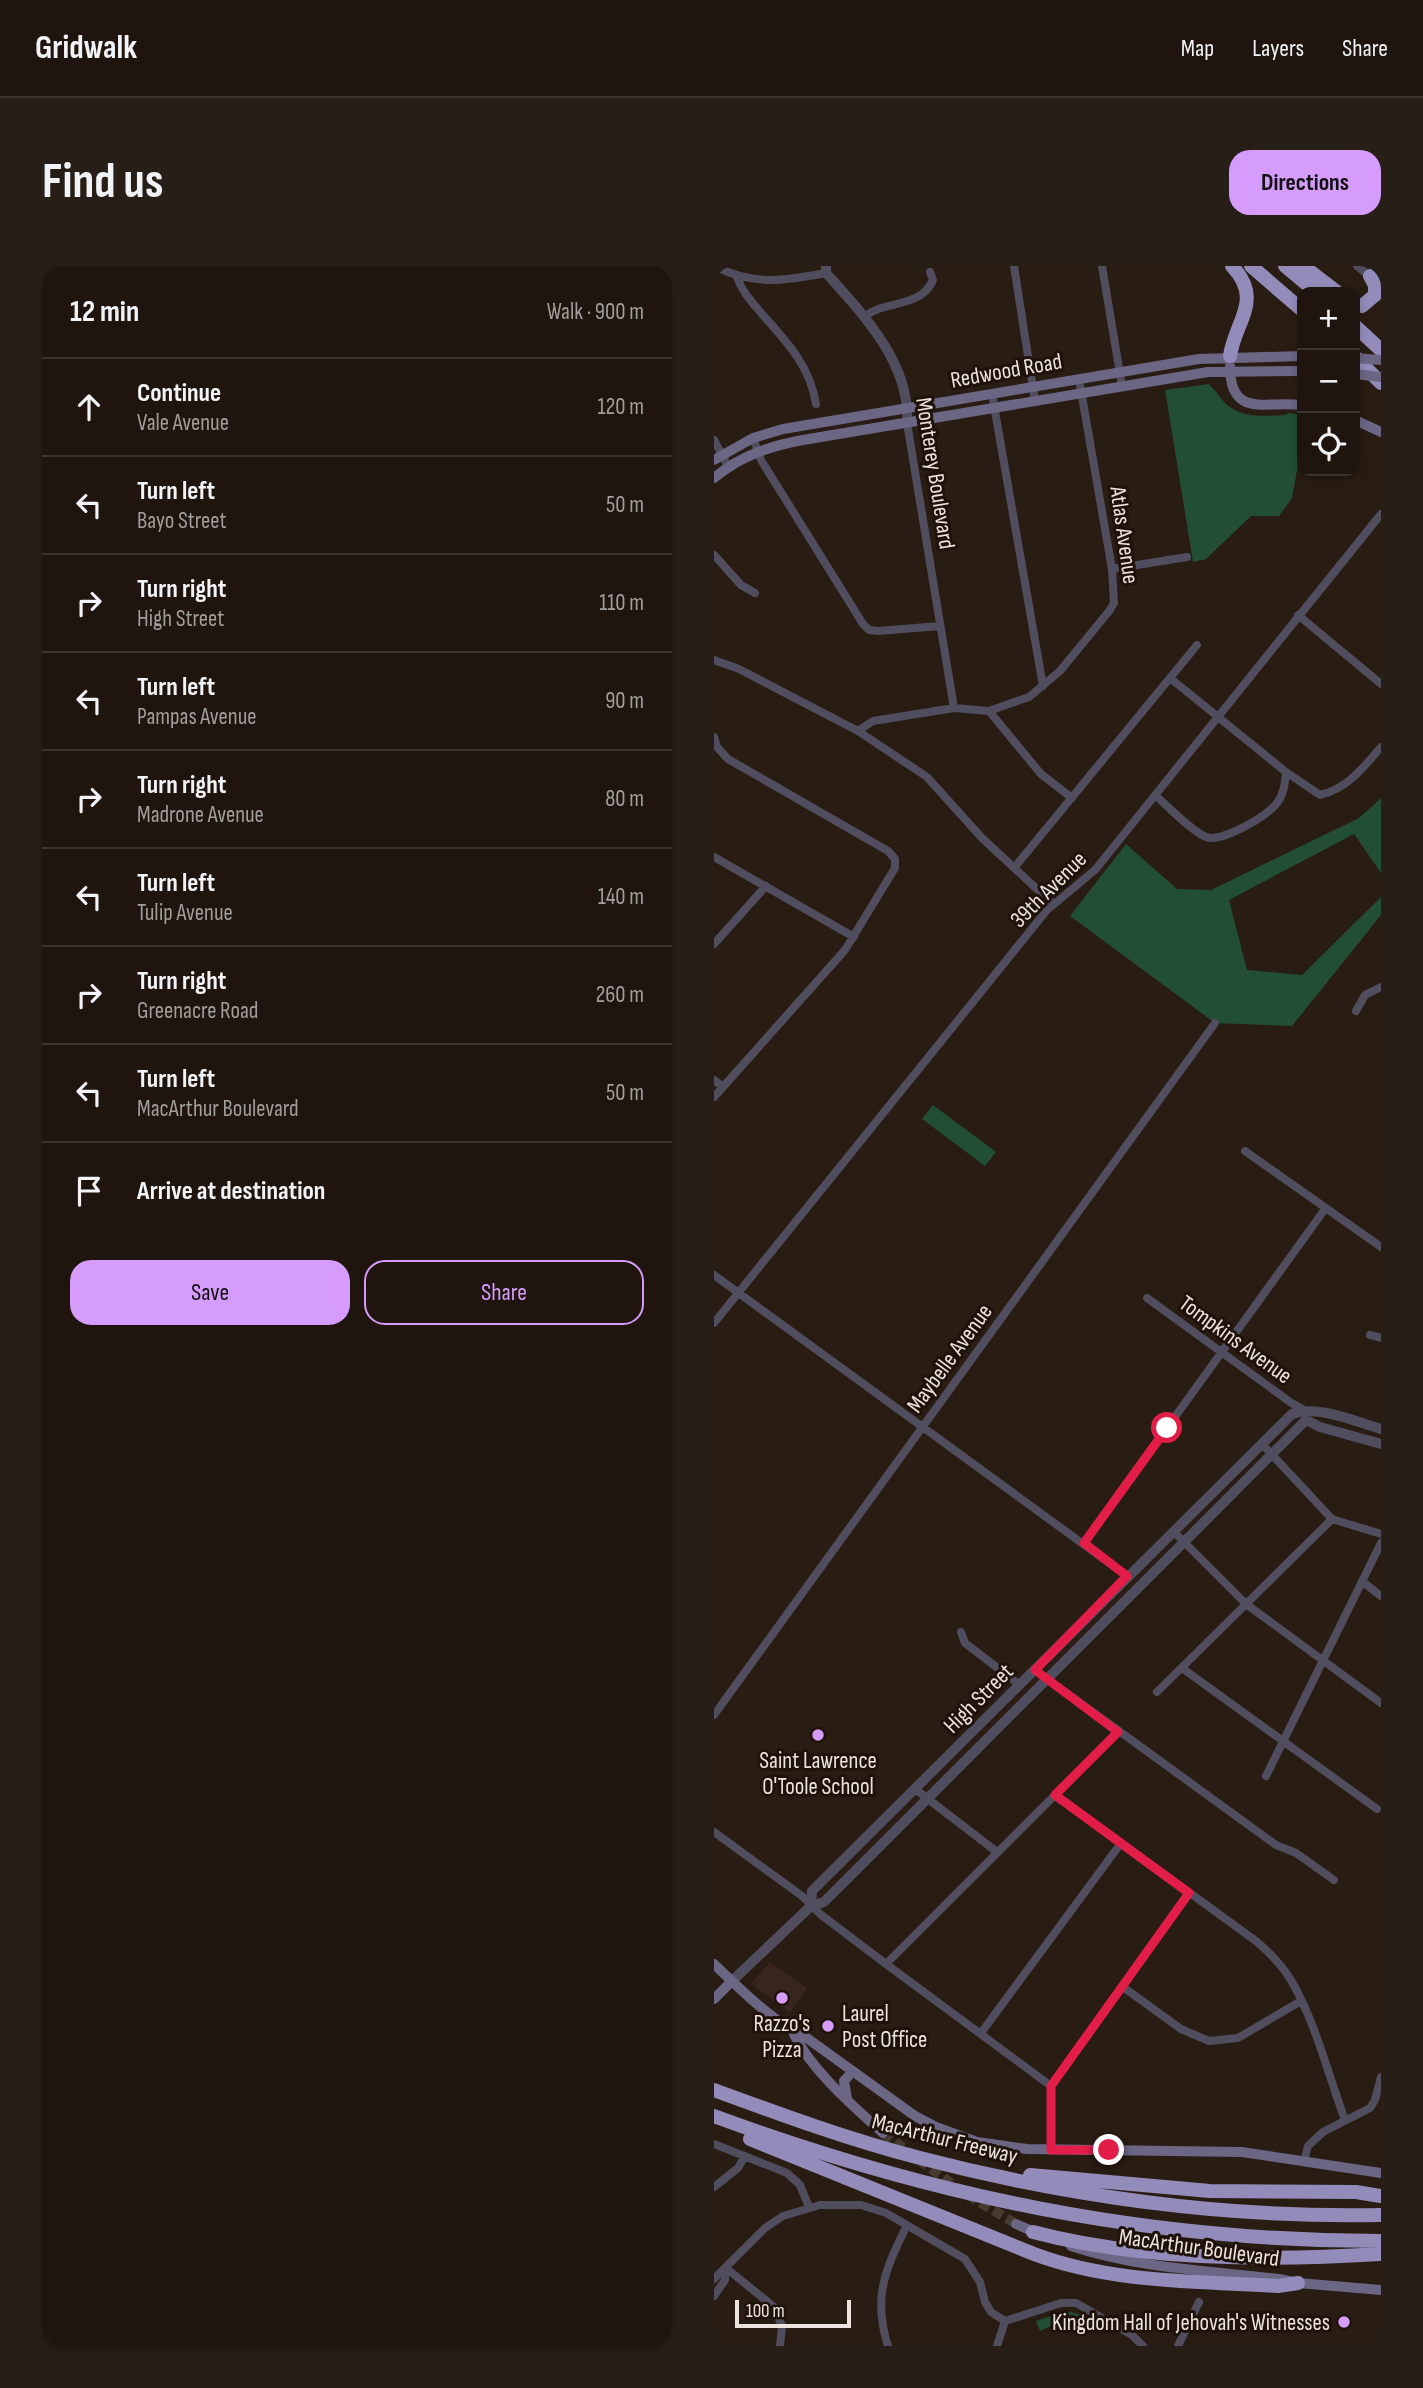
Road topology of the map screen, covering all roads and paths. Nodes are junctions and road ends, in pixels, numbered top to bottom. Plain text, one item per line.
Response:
1 (714, 266) edge
2 (1014, 266) edge
3 (1102, 266) edge
4 (1233, 266) edge
5 (1251, 266) edge
6 (1285, 266) edge
7 (1303, 266) edge
8 (1357, 266) edge
9 (826, 270) edge
10 (930, 272) dead end
11 (737, 277) junction
12 (1376, 281) edge
13 (1310, 287) edge
14 (1330, 287) edge
15 (1360, 304) edge
16 (1297, 306) edge
17 (1360, 306) edge
18 (1381, 308) edge
19 (865, 316) junction
20 (1360, 331) edge
21 (1381, 350) edge
22 (1297, 356) edge
23 (1360, 358) edge
24 (1381, 360) edge
25 (1230, 363) junction
26 (1360, 363) edge
27 (1297, 370) edge
28 (1119, 373) junction
29 (1360, 375) edge
30 (1381, 377) edge
31 (1079, 379) junction
32 (1381, 383) edge
33 (1122, 386) junction
34 (1033, 387) junction
35 (1082, 393) junction
36 (992, 394) junction
37 (1035, 401) junction
38 (816, 404) dead end
39 (1297, 405) edge
40 (908, 408) junction
41 (994, 408) junction
42 (1360, 422) edge
43 (907, 423) junction
44 (1381, 432) edge
45 (753, 438) junction
46 (714, 440) edge
47 (758, 451) junction
48 (718, 457) edge
49 (728, 466) junction
50 (714, 478) edge
51 (1381, 514) edge
52 (714, 555) edge
53 (1187, 557) dead end
54 (1112, 569) junction
55 (755, 593) dead end
56 (1298, 615) junction
57 (940, 626) junction
58 (1197, 645) dead end
59 (714, 660) edge
60 (1170, 678) junction
61 (1381, 684) edge
62 (1043, 686) junction
63 (954, 708) junction
64 (989, 711) junction
65 (1217, 716) junction
66 (858, 731) junction
67 (714, 737) edge
68 (1381, 747) edge
69 (1286, 772) junction
70 (1156, 796) junction
71 (1072, 798) junction
72 (714, 857) edge
73 (1014, 868) junction
74 (766, 886) junction
75 (1053, 904) junction
76 (854, 937) junction
77 (714, 944) edge
78 (1381, 988) edge
79 (1356, 1011) dead end
80 (1215, 1023) dead end
81 (714, 1080) edge
82 (723, 1087) junction
83 (714, 1097) edge
84 (1245, 1151) dead end
85 (1325, 1209) junction
86 (1381, 1247) edge
87 (714, 1275) edge
88 (738, 1293) junction
89 (1147, 1298) dead end
90 (714, 1323) edge
91 (1370, 1335) dead end
92 (1381, 1338) edge
93 (1222, 1352) junction
94 (1305, 1415) junction
95 (923, 1427) junction
96 (1381, 1429) edge
97 (1262, 1444) junction
98 (1381, 1444) edge
99 (1271, 1454) junction
100 (1332, 1518) junction
101 (1173, 1531) junction
102 (1381, 1534) edge
103 (1184, 1542) junction
104 (1084, 1543) junction
105 (1381, 1543) edge
106 (1127, 1576) junction
107 (1363, 1583) junction
108 (1381, 1596) edge
109 (1246, 1604) junction
110 (961, 1632) dead end
111 (1323, 1663) junction
112 (1182, 1668) junction
113 (1035, 1670) junction
114 (1047, 1680) junction
115 (1020, 1685) junction
116 (1157, 1692) dead end
117 (1381, 1703) edge
118 (714, 1715) edge
119 (1118, 1732) junction
120 (1285, 1741) junction
121 (1266, 1776) dead end
122 (915, 1789) junction
123 (1055, 1795) junction
124 (926, 1798) junction
125 (1377, 1809) dead end
126 (714, 1832) edge
127 (1121, 1843) junction
128 (998, 1852) junction
129 (1334, 1880) dead end
130 (1189, 1893) junction
131 (811, 1906) junction
132 (714, 1964) edge
133 (886, 1964) junction
134 (732, 1981) junction
135 (1123, 1987) junction
136 (714, 1999) edge
137 (1301, 2001) junction
138 (793, 2032) junction
139 (981, 2034) junction
140 (853, 2071) junction
141 (1381, 2077) edge
142 (1051, 2086) junction
143 (714, 2090) edge
144 (848, 2102) junction
145 (714, 2116) edge
146 (1345, 2120) junction
147 (714, 2122) edge
148 (883, 2133) tunnel mouth
149 (714, 2144) edge
150 (1051, 2150) junction
151 (745, 2156) junction
152 (1304, 2161) junction
153 (960, 2168) junction
154 (1381, 2173) edge
155 (714, 2188) edge
156 (1381, 2196) edge
157 (809, 2207) junction
158 (1381, 2215) edge
159 (1016, 2224) tunnel mouth
160 (907, 2225) junction
161 (1033, 2232) junction
162 (1381, 2241) edge
163 (1381, 2254) edge
164 (726, 2268) junction
165 (714, 2278) edge
166 (1298, 2283) junction
167 (1381, 2290) edge
168 (714, 2296) edge
169 (1199, 2302) dead end
170 (1005, 2321) junction
171 (780, 2346) edge
172 (888, 2346) edge
173 (997, 2346) edge
174 (1143, 2346) edge
175 (1178, 2346) edge

1 - 11 street
2 - 34 street
3 - 28 street
4 - 25 highway
5 - 16 highway
6 - 13 highway
7 - 14 highway
8 - 12 street
9 - 11 street
9 - 19 street, Monterey Boulevard
10 - 19 street
11 - 38 street
12 - 15 highway
17 - 18 highway
19 - 40 street, Monterey Boulevard
20 - 21 highway
22 - 25 main road, Redwood Road
23 - 24 main road, bridge
25 - 27 main road, Redwood Road
25 - 28 main road, Redwood Road
25 - 33 main road, Redwood Road
25 - 39 main road
26 - 32 highway
28 - 31 main road, Redwood Road
28 - 33 street
29 - 30 main road, bridge
31 - 34 main road, Redwood Road
31 - 35 street, Atlas Avenue
33 - 35 main road, Redwood Road
34 - 36 main road, Redwood Road
34 - 37 street
35 - 37 main road, Redwood Road
35 - 54 street, Atlas Avenue
36 - 40 main road, Redwood Road
36 - 41 street
37 - 41 main road, Redwood Road
40 - 43 street, Monterey Boulevard
40 - 45 main road, Redwood Road
41 - 43 main road, Redwood Road
41 - 62 street
42 - 44 main road
43 - 47 main road, Redwood Road
43 - 57 street, Monterey Boulevard
45 - 47 street
45 - 48 main road, Redwood Road
46 - 48 street
47 - 49 main road, Redwood Road
47 - 57 street
48 - 49 street
49 - 50 main road, Redwood Road
51 - 56 street, 39th Avenue
52 - 55 street
53 - 54 street
54 - 62 street, Atlas Avenue
56 - 61 street
56 - 65 street, 39th Avenue
57 - 63 street, Monterey Boulevard
58 - 60 street
59 - 66 street
60 - 65 street
60 - 71 street
62 - 64 street, Atlas Avenue
63 - 64 street, Atlas Avenue
63 - 66 street, Atlas Avenue
64 - 71 street
65 - 69 street
65 - 70 street, 39th Avenue
66 - 73 street
67 - 76 street
68 - 69 street
69 - 70 street
70 - 75 street, 39th Avenue
71 - 73 street
72 - 74 street
73 - 75 street
74 - 76 street
74 - 77 street
75 - 88 street, 39th Avenue
76 - 82 street
78 - 79 street
80 - 95 street, Maybelle Avenue
81 - 82 street
82 - 83 street
84 - 85 street
85 - 86 street
85 - 93 street
87 - 88 street
88 - 90 street, 39th Avenue
88 - 95 street
89 - 93 street, Tompkins Avenue
91 - 92 street
93 - 94 street, Tompkins Avenue
93 - 104 street
94 - 96 street, Tompkins Avenue
94 - 97 street, High Street
94 - 98 street, Tompkins Avenue
94 - 99 street, High Street
95 - 104 street
95 - 118 street, Maybelle Avenue
97 - 99 street
97 - 101 street, High Street
99 - 100 street
99 - 103 street, High Street
100 - 102 street
100 - 109 street
101 - 103 street
101 - 106 street, High Street
103 - 109 street
103 - 114 street, High Street
104 - 106 street
105 - 107 street
106 - 113 street, High Street
107 - 108 street
107 - 111 street
109 - 111 street
109 - 112 street
110 - 115 street
111 - 117 street
111 - 120 street
112 - 116 street
112 - 120 street
113 - 114 street
113 - 115 street, High Street
114 - 119 street
114 - 124 street, High Street
115 - 122 street, High Street
119 - 123 street
119 - 129 street
120 - 121 street
120 - 125 street
122 - 124 street
122 - 131 street, High Street
123 - 127 street
123 - 128 street
124 - 128 street
124 - 131 street, High Street
126 - 131 street
127 - 130 street
127 - 139 street
128 - 133 street
130 - 135 street
130 - 137 street
131 - 133 street
131 - 134 street, High Street
132 - 134 main road
133 - 139 street
134 - 136 main road, High Street
134 - 138 main road
135 - 137 street
135 - 142 street
137 - 146 street
138 - 140 main road
138 - 144 main road
139 - 142 street
140 - 144 main road
140 - 150 main road
141 - 146 street
142 - 150 street
143 - 153 highway, MacArthur Freeway
144 - 148 main road
145 - 162 highway
146 - 152 street
147 - 166 highway
149 - 151 street
150 - 152 main road
151 - 155 street
151 - 157 street
152 - 154 main road
153 - 156 highway
153 - 158 highway, MacArthur Freeway
157 - 160 street
157 - 164 street
159 - 161 main road, MacArthur Boulevard
160 - 170 street
160 - 172 street
161 - 163 highway
161 - 166 main road, MacArthur Boulevard
164 - 165 street
164 - 168 street
164 - 171 street
166 - 167 main road, MacArthur Boulevard
169 - 175 street
170 - 173 street
170 - 174 street

